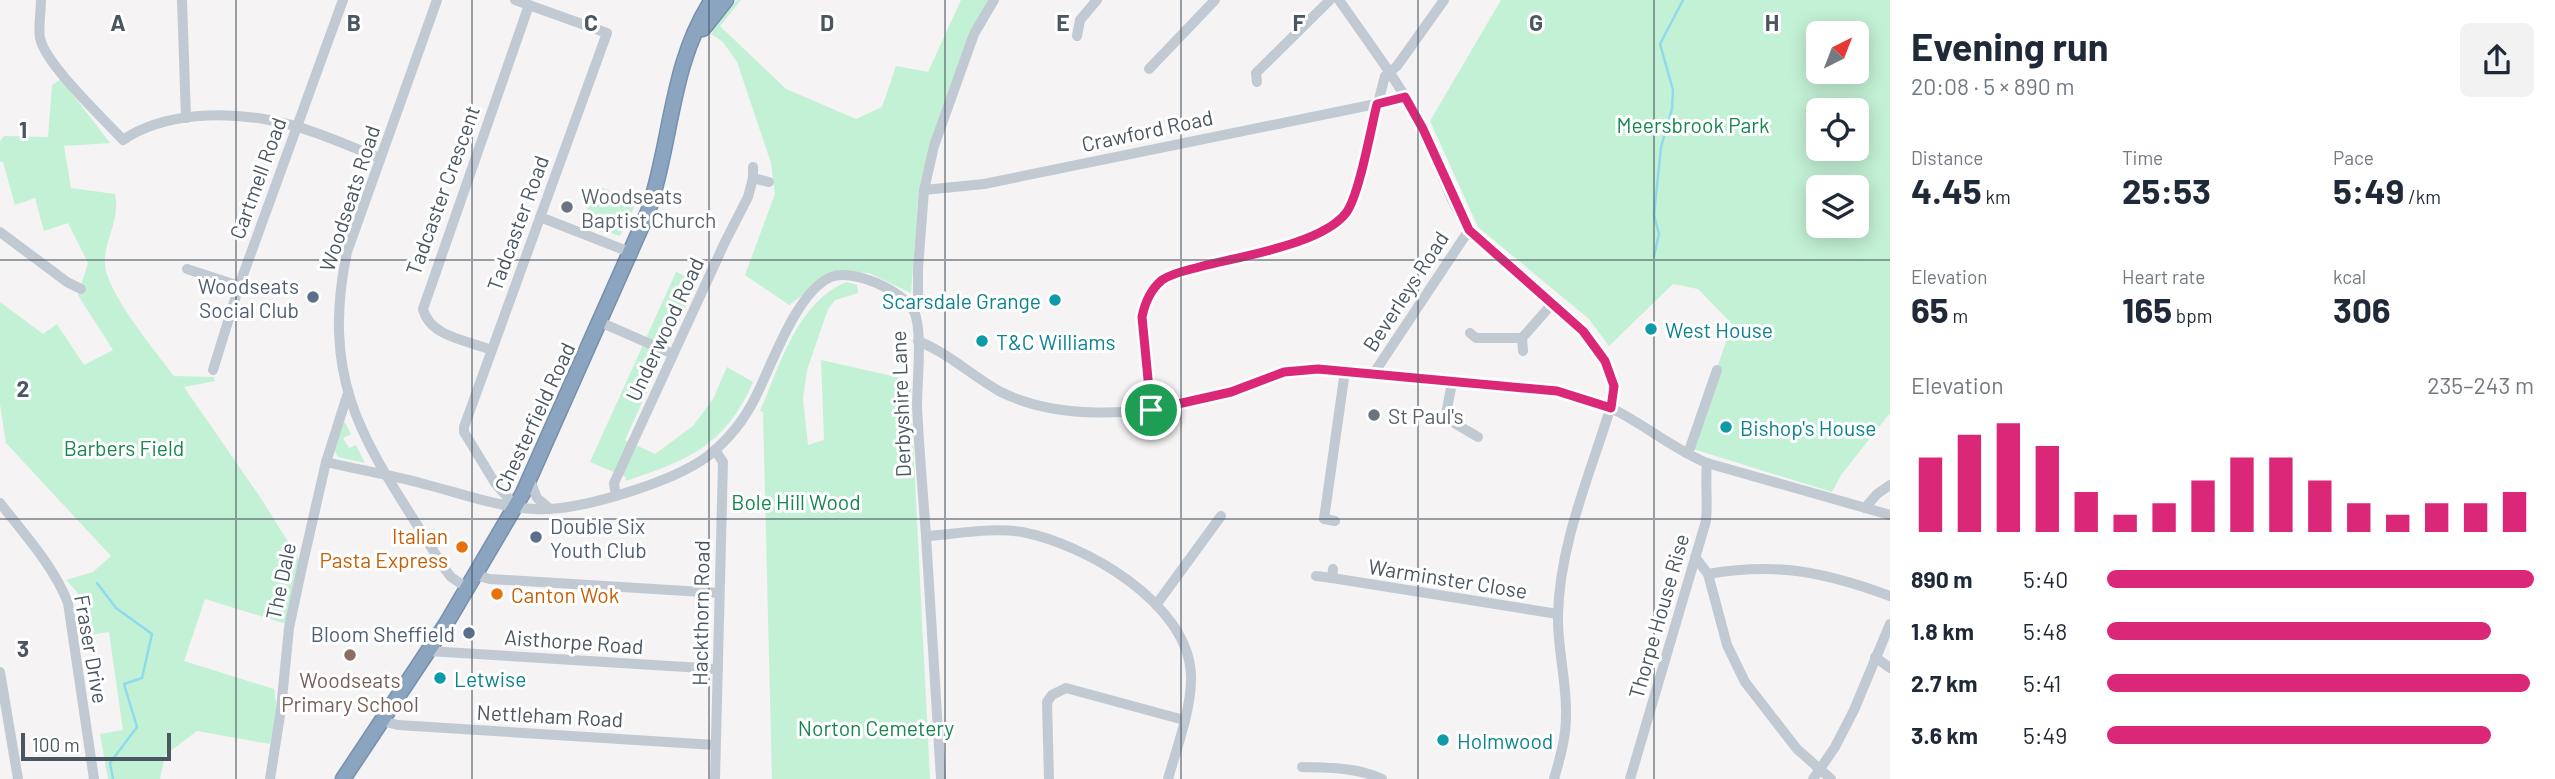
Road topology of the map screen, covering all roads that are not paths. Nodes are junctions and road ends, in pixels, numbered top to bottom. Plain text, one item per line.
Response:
1 (41, 0) edge
2 (182, 0) edge
3 (343, 0) edge
4 (437, 0) edge
5 (515, 0) edge
6 (712, 0) edge
7 (726, 0) edge
8 (994, 0) edge
9 (1097, 0) edge
10 (1215, 0) edge
11 (1330, 0) edge
12 (1339, 0) edge
13 (1444, 0) edge
14 (529, 5) junction
15 (1077, 36) dead end
16 (692, 41) junction
17 (1149, 69) dead end
18 (1389, 73) junction
19 (1257, 82) dead end
20 (1405, 97) junction
21 (1377, 104) junction
22 (186, 118) junction
23 (296, 127) junction
24 (380, 158) junction
25 (769, 182) dead end
26 (924, 190) junction
27 (540, 217) junction
28 (1469, 230) junction
29 (0, 233) edge
30 (632, 253) junction
31 (187, 269) dead end
32 (239, 286) junction
33 (81, 289) dead end
34 (1552, 304) junction
35 (913, 310) junction
36 (600, 321) junction
37 (1470, 333) dead end
38 (1522, 338) junction
39 (918, 341) junction
40 (491, 350) junction
41 (1523, 351) dead end
42 (673, 354) junction
43 (213, 370) dead end
44 (1717, 370) dead end
45 (1345, 371) junction
46 (1374, 373) junction
47 (1452, 383) junction
48 (347, 395) junction
49 (1611, 408) junction
50 (1151, 410) junction
51 (1478, 437) dead end
52 (715, 450) junction
53 (1686, 453) junction
54 (326, 461) junction
55 (1707, 463) junction
56 (387, 475) junction
57 (530, 480) junction
58 (495, 483) junction
59 (1890, 485) edge
60 (616, 496) junction
61 (483, 500) junction
62 (0, 503) edge
63 (516, 506) junction
64 (1865, 508) junction
65 (551, 509) junction
66 (1890, 515) edge
67 (1221, 516) dead end
68 (1335, 521) dead end
69 (926, 536) junction
70 (1695, 557) junction
71 (1708, 574) junction
72 (475, 575) junction
73 (1316, 576) dead end
74 (467, 588) junction
75 (719, 593) junction
76 (1890, 596) edge
77 (1156, 605) junction
78 (1558, 614) junction
79 (1890, 624) edge
80 (428, 651) junction
81 (1875, 657) junction
82 (1890, 667) edge
83 (718, 669) junction
84 (0, 673) edge
85 (1184, 720) junction
86 (382, 721) junction
87 (715, 745) junction
88 (1302, 767) dead end
89 (1820, 768) junction
90 (18, 779) edge
91 (94, 779) edge
92 (270, 779) edge
93 (343, 779) edge
94 (715, 779) edge
95 (941, 779) edge
96 (1049, 779) edge
97 (1168, 779) edge
98 (1382, 779) edge
99 (1554, 779) edge
100 (1630, 779) edge
101 (1813, 779) edge
102 (1831, 779) edge

1 - 22 street
2 - 22 street
3 - 23 street, Cartmell Road
4 - 24 street, Woodseats Road
5 - 14 street, Tadcaster Road
6 - 16 highway, Chesterfield Road
7 - 16 highway, Chesterfield Road
8 - 26 street, Derbyshire Lane
9 - 15 street
10 - 17 street
11 - 19 street
12 - 18 street
13 - 18 street
14 - 27 street, Tadcaster Road
14 - 40 street, Tadcaster Crescent
16 - 30 highway, Chesterfield Road
18 - 20 street
18 - 21 street
20 - 21 street, Crawford Road
20 - 28 street
21 - 26 street, Crawford Road
21 - 50 street
22 - 23 street
23 - 24 street
23 - 32 street, Cartmell Road
24 - 48 street, Woodseats Road
25 - 42 street, Underwood Road
26 - 35 street, Derbyshire Lane
27 - 30 street
27 - 40 street, Tadcaster Road
28 - 34 street
28 - 46 street, Beverleys Road
29 - 33 street
30 - 36 highway, Chesterfield Road
31 - 32 street
32 - 43 street, Cartmell Road
34 - 38 street
34 - 49 street
35 - 39 street, Derbyshire Lane
35 - 52 street
36 - 42 street
36 - 57 highway, Chesterfield Road
37 - 38 street
38 - 41 street
39 - 50 street
39 - 69 street, Derbyshire Lane
40 - 58 street, Tadcaster Road
42 - 60 street, Underwood Road
44 - 53 street
45 - 46 street
45 - 50 street
45 - 68 street
46 - 47 street
47 - 49 street
47 - 51 street
48 - 54 street, The Dale
48 - 56 street, Woodseats Road
49 - 53 street
49 - 78 street
52 - 60 street
52 - 75 street, Hackthorn Road
53 - 55 street
54 - 56 street
54 - 92 street, The Dale
55 - 64 street
55 - 70 street, Thorpe House Rise
56 - 61 street
56 - 74 street, Woodseats Road
57 - 63 highway, Chesterfield Road
57 - 65 street
58 - 61 street
58 - 63 street, Tadcaster Road
59 - 64 street
60 - 65 street
61 - 63 street
62 - 91 street, Fraser Drive
63 - 65 street
63 - 72 highway, Chesterfield Road
64 - 66 street
67 - 77 street
69 - 77 street
69 - 95 street, Derbyshire Lane
70 - 71 street
70 - 100 street, Thorpe House Rise
71 - 76 street
71 - 89 street
72 - 74 highway, Chesterfield Road
72 - 75 street
73 - 78 street, Warminster Close
74 - 80 highway, Chesterfield Road
75 - 83 street, Hackthorn Road
77 - 85 street
78 - 99 street
79 - 81 street
80 - 83 street, Aisthorpe Road
80 - 86 highway, Chesterfield Road
81 - 82 street
81 - 89 street
83 - 87 street, Hackthorn Road
84 - 90 street
85 - 96 street
85 - 97 street
86 - 87 street, Nettleham Road
86 - 93 highway, Chesterfield Road
87 - 94 street, Hackthorn Road
88 - 98 street
89 - 101 street
89 - 102 street

